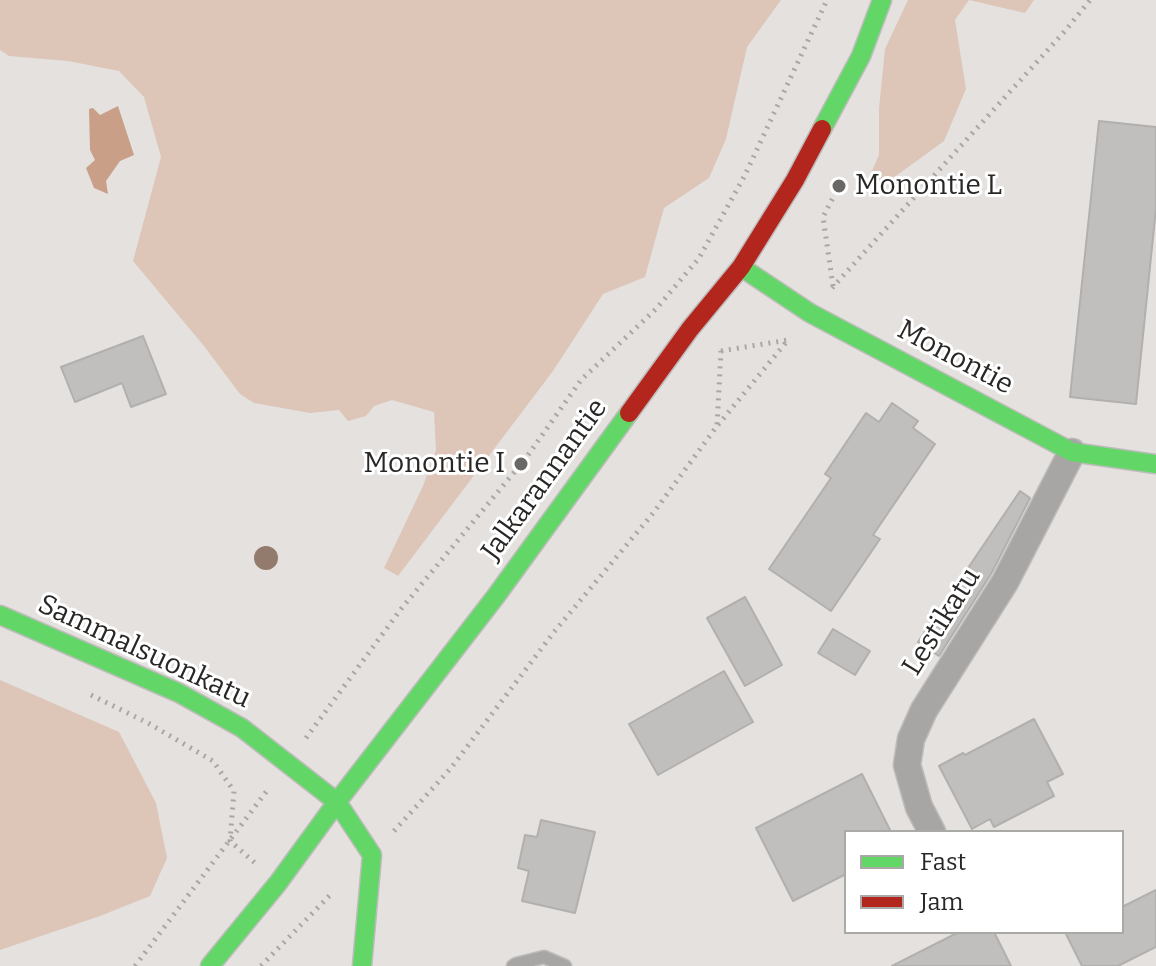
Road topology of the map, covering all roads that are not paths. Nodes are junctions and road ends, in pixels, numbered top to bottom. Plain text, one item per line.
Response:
1 (882, 0) edge
2 (741, 267) junction
3 (1072, 452) junction
4 (1156, 464) edge
5 (0, 615) edge
6 (337, 802) junction
7 (931, 830) edge
8 (210, 966) edge
9 (362, 966) edge
10 (513, 966) edge
11 (565, 966) edge

1 - 2 main road, Jalkarannantie
2 - 3 main road, Monontie
2 - 6 main road, Jalkarannantie
3 - 4 main road, Monontie
3 - 7 street, Lestikatu
5 - 6 main road, Sammalsuonkatu
6 - 8 main road, Jalkarannantie
6 - 9 main road, Sammalsuonkatu
10 - 11 lane

